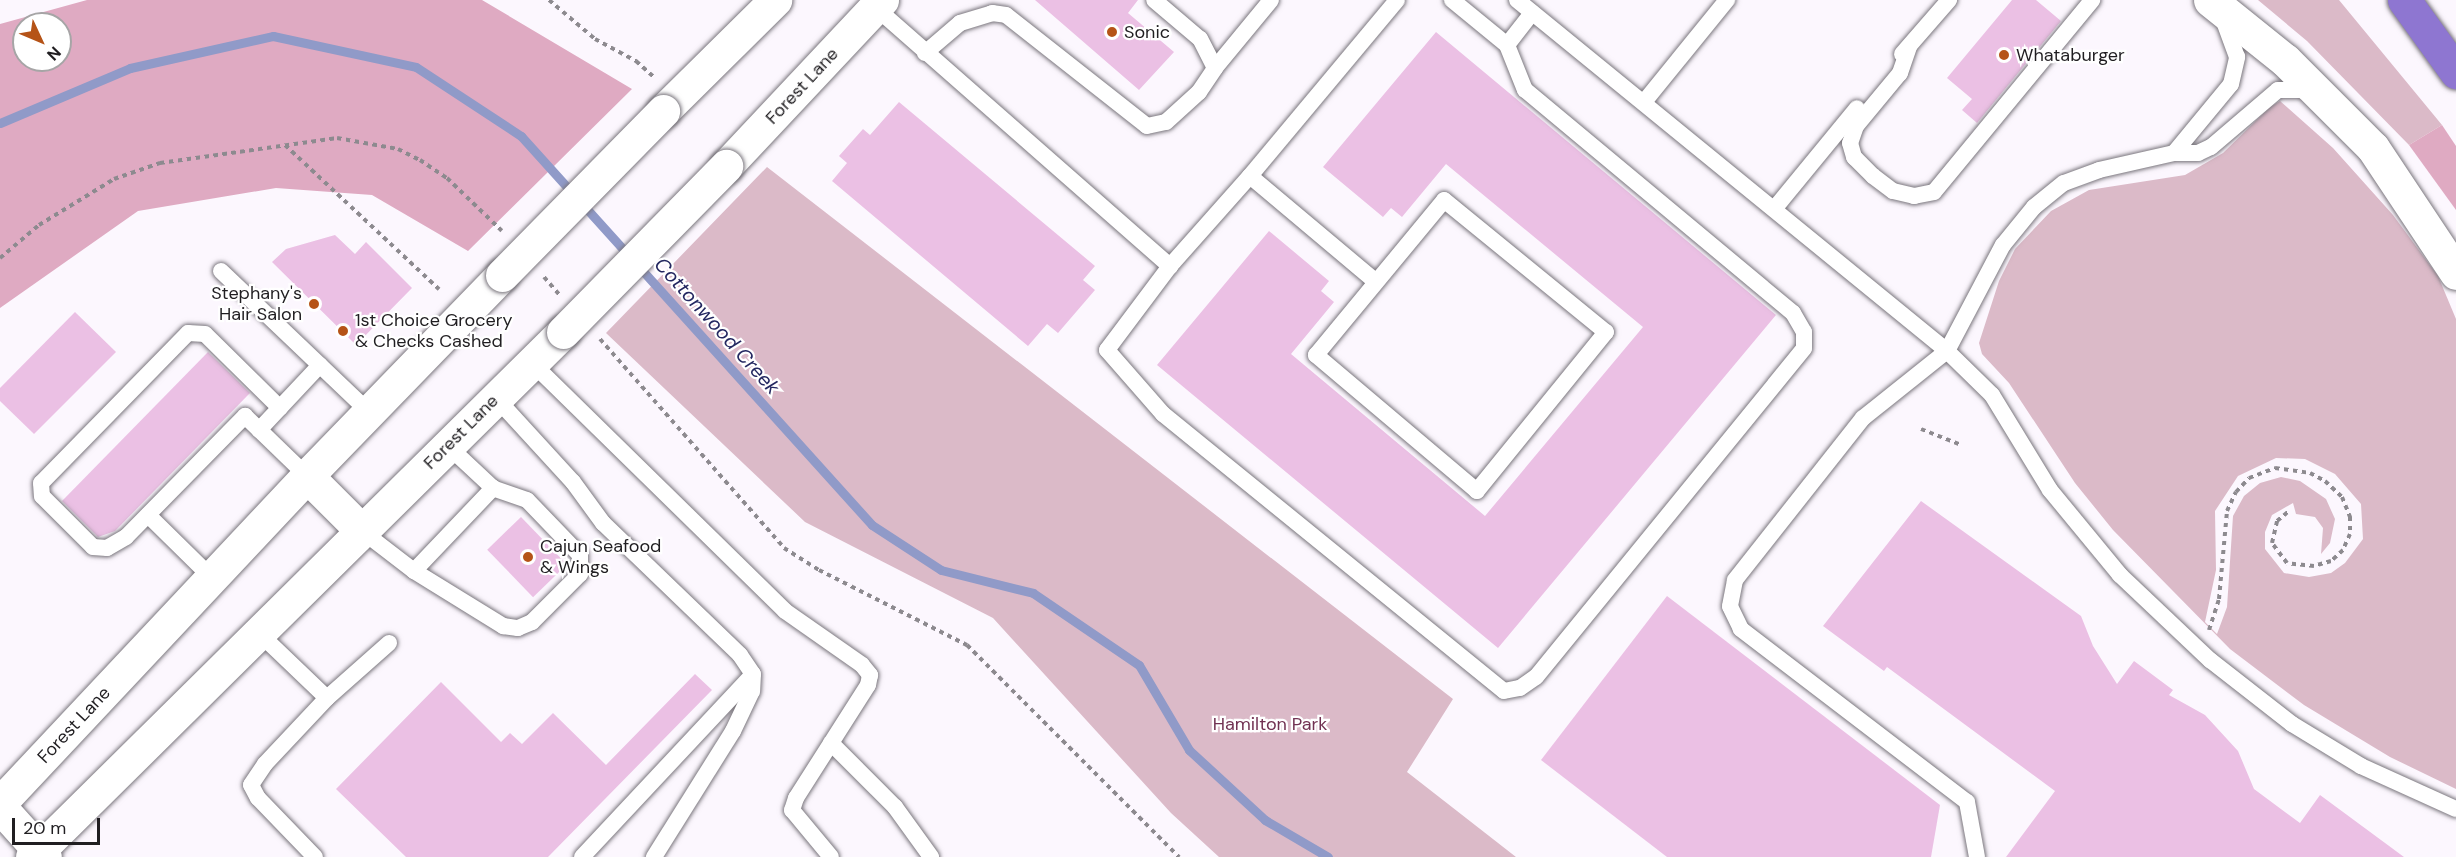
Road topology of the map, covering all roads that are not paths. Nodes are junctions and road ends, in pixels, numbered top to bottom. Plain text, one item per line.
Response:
1 (775, 0) edge
2 (996, 0) edge
3 (1154, 0) edge
4 (1271, 0) edge
5 (1397, 0) edge
6 (1452, 0) edge
7 (1516, 0) edge
8 (1728, 0) edge
9 (1949, 0) edge
10 (2092, 0) edge
11 (2404, 0) edge
12 (875, 2) edge
13 (2214, 3) edge
14 (1532, 13) junction
15 (979, 18) junction
16 (1507, 45) junction
17 (1909, 47) junction
18 (925, 52) junction
19 (1215, 68) junction
20 (2456, 72) edge
21 (1644, 102) junction
22 (2329, 102) junction
23 (2174, 153) junction
24 (1250, 176) junction
25 (1774, 208) junction
26 (1170, 266) junction
27 (221, 271) dead end
28 (2456, 273) edge
29 (1375, 281) junction
30 (1947, 351) junction
31 (532, 363) junction
32 (320, 365) junction
33 (496, 398) junction
34 (280, 408) junction
35 (369, 412) junction
36 (259, 430) junction
37 (448, 446) junction
38 (307, 476) junction
39 (493, 488) junction
40 (148, 516) junction
41 (362, 531) junction
42 (414, 571) junction
43 (212, 578) junction
44 (259, 633) junction
45 (389, 643) dead end
46 (753, 674) junction
47 (327, 699) junction
48 (831, 743) junction
49 (0, 805) edge
50 (2456, 809) edge
51 (39, 855) edge
52 (315, 857) edge
53 (582, 857) edge
54 (654, 857) edge
55 (831, 857) edge
56 (931, 857) edge
57 (1977, 857) edge

1 - 35 main road, Forest Lane, bridge
2 - 15 lane
3 - 19 lane
4 - 19 lane
5 - 24 lane
6 - 16 lane
7 - 14 lane
8 - 21 lane
9 - 17 lane
10 - 17 lane
11 - 20 highway
12 - 18 lane
12 - 31 main road, Forest Lane, bridge
13 - 22 main road
13 - 23 lane
14 - 16 lane
14 - 21 lane
15 - 18 lane
15 - 19 lane
16 - 26 lane
17 - 25 lane
18 - 26 lane
21 - 25 lane
22 - 23 lane
22 - 28 main road
23 - 30 lane
24 - 26 lane
24 - 29 lane
25 - 30 lane
27 - 32 lane
29 - 29 lane
30 - 50 lane
30 - 57 lane
31 - 33 main road, Forest Lane
31 - 48 lane
32 - 34 lane
32 - 35 lane
33 - 37 main road, Forest Lane
33 - 46 lane
34 - 36 lane
34 - 40 lane
35 - 38 main road, Forest Lane
36 - 38 lane
36 - 40 lane
37 - 39 lane
37 - 41 main road, Forest Lane
38 - 41 main road
38 - 43 main road, Forest Lane
39 - 42 lane
39 - 42 lane
40 - 43 lane
41 - 42 lane
41 - 44 main road, Forest Lane
43 - 49 main road, Forest Lane
44 - 47 lane
44 - 51 main road, Forest Lane
45 - 47 lane
46 - 53 lane
46 - 54 lane
47 - 52 lane
48 - 55 lane
48 - 56 lane
49 - 51 main road

